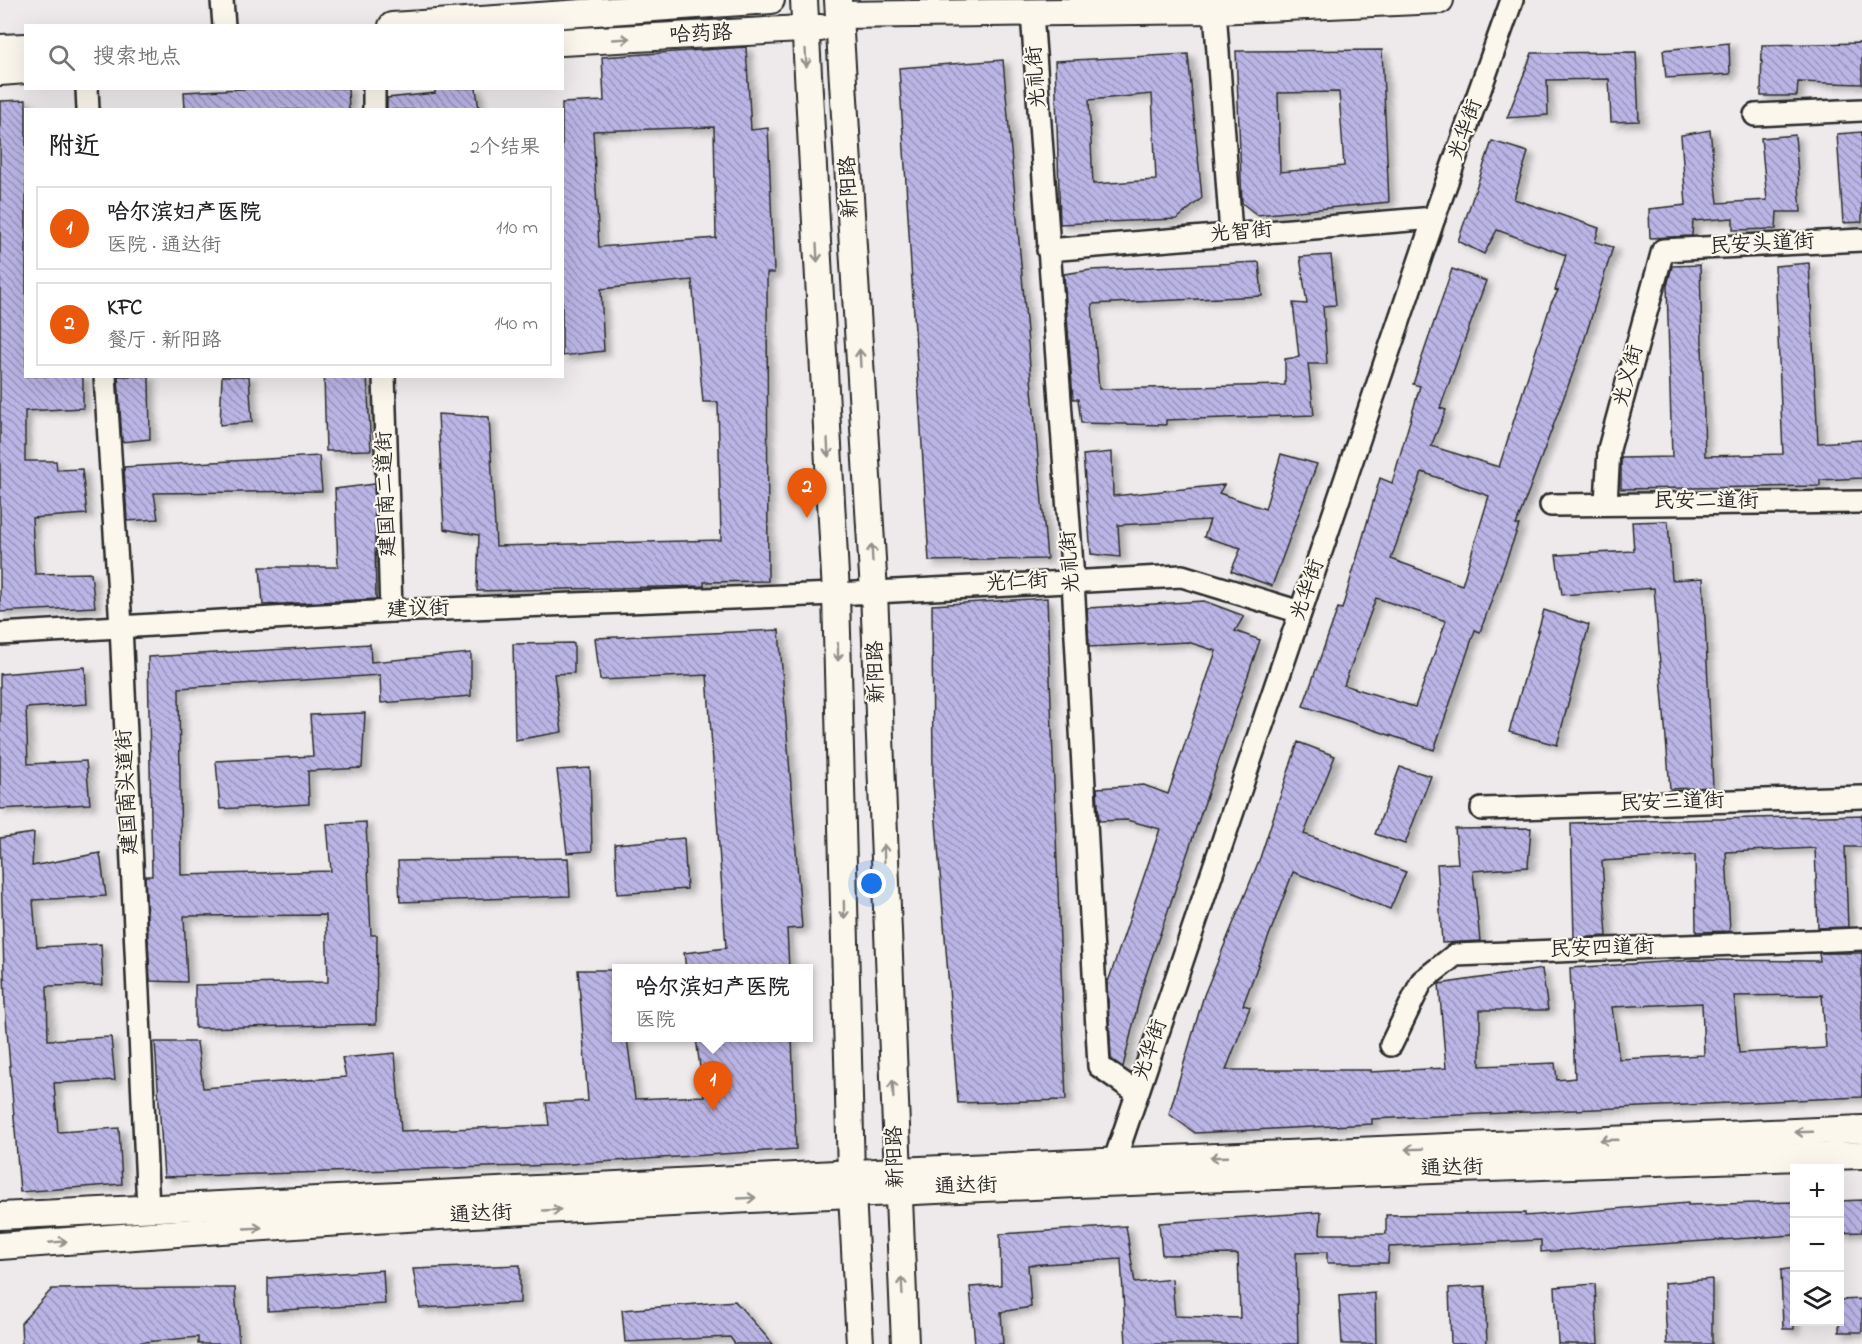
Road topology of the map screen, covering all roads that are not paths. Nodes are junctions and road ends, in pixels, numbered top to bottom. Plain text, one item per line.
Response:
1 (222, 0) edge
2 (771, 0) edge
3 (804, 0) edge
4 (1440, 0) edge
5 (1512, 0) edge
6 (1099, 5) edge
7 (521, 9) edge
8 (1215, 10) junction
9 (1032, 13) junction
10 (839, 14) edge
11 (224, 24) edge
12 (407, 24) edge
13 (805, 29) junction
14 (564, 42) edge
15 (24, 47) edge
16 (0, 48) edge
17 (24, 70) edge
18 (0, 72) edge
19 (87, 90) edge
20 (374, 90) edge
21 (88, 108) edge
22 (374, 108) edge
23 (1862, 110) edge
24 (1755, 115) dead end
25 (1434, 218) junction
26 (1232, 234) junction
27 (1862, 240) edge
28 (1048, 249) junction
29 (1663, 250) joint
30 (105, 378) edge
31 (384, 378) edge
32 (1862, 502) edge
33 (1606, 503) junction
34 (1551, 505) dead end
35 (1073, 580) junction
36 (874, 592) junction
37 (836, 594) junction
38 (392, 611) junction
39 (1300, 612) junction
40 (121, 626) junction
41 (0, 634) edge
42 (1862, 797) edge
43 (1482, 808) dead end
44 (1862, 939) edge
45 (1390, 1045) dead end
46 (1136, 1092) junction
47 (1862, 1130) edge
48 (1862, 1155) edge
49 (1111, 1171) junction
50 (897, 1181) junction
51 (852, 1183) junction
52 (148, 1208) junction
53 (0, 1216) edge
54 (0, 1246) edge
55 (860, 1344) edge
56 (904, 1344) edge

1 - 11 street
2 - 7 main road, 哈药路
3 - 13 main road, 新阳路
4 - 8 main road, 哈药路
5 - 25 street, 光华街
6 - 8 main road, 哈药路
6 - 9 main road, 哈药路
7 - 12 main road, 哈药路
8 - 26 street
9 - 10 main road, 哈药路
9 - 28 street, 光礼街
10 - 13 main road, 哈药路
36 -> 10 main road, 新阳路
14 -> 13 main road, 哈药路
13 -> 37 main road, 新阳路
15 - 16 main road
17 - 18 main road
19 - 21 street
20 - 22 street
23 - 24 street
25 - 26 street, 光智街
25 - 39 street, 光华街
26 - 28 street, 光智街
27 - 29 street, 民安头道街
28 - 35 street, 光礼街
29 - 33 street, 光义街
30 - 40 street, 建国南头道街
31 - 38 street, 建国南二道街
32 - 33 street, 民安二道街
33 - 34 street, 民安二道街
35 - 36 street, 光仁街
35 - 39 street, 光仁街
35 - 46 street, 光礼街
36 - 37 street, 光仁街
50 -> 36 main road, 新阳路
37 - 38 street, 建议街
37 -> 51 main road, 新阳路
38 - 40 street, 建议街
39 - 46 street, 光华街
40 - 41 street, 建议街
40 - 52 street, 建国南头道街
42 - 43 street, 民安三道街
44 - 45 street, 民安四道街
46 - 49 street, 光华街
47 -> 49 main road, 通达街
48 - 49 main road, 通达街
49 - 50 main road, 通达街
50 - 51 main road, 通达街
56 -> 50 main road, 新阳路
51 - 52 main road, 通达街
54 -> 51 main road, 通达街
51 - 55 main road, 新阳路
52 - 53 main road, 通达街

